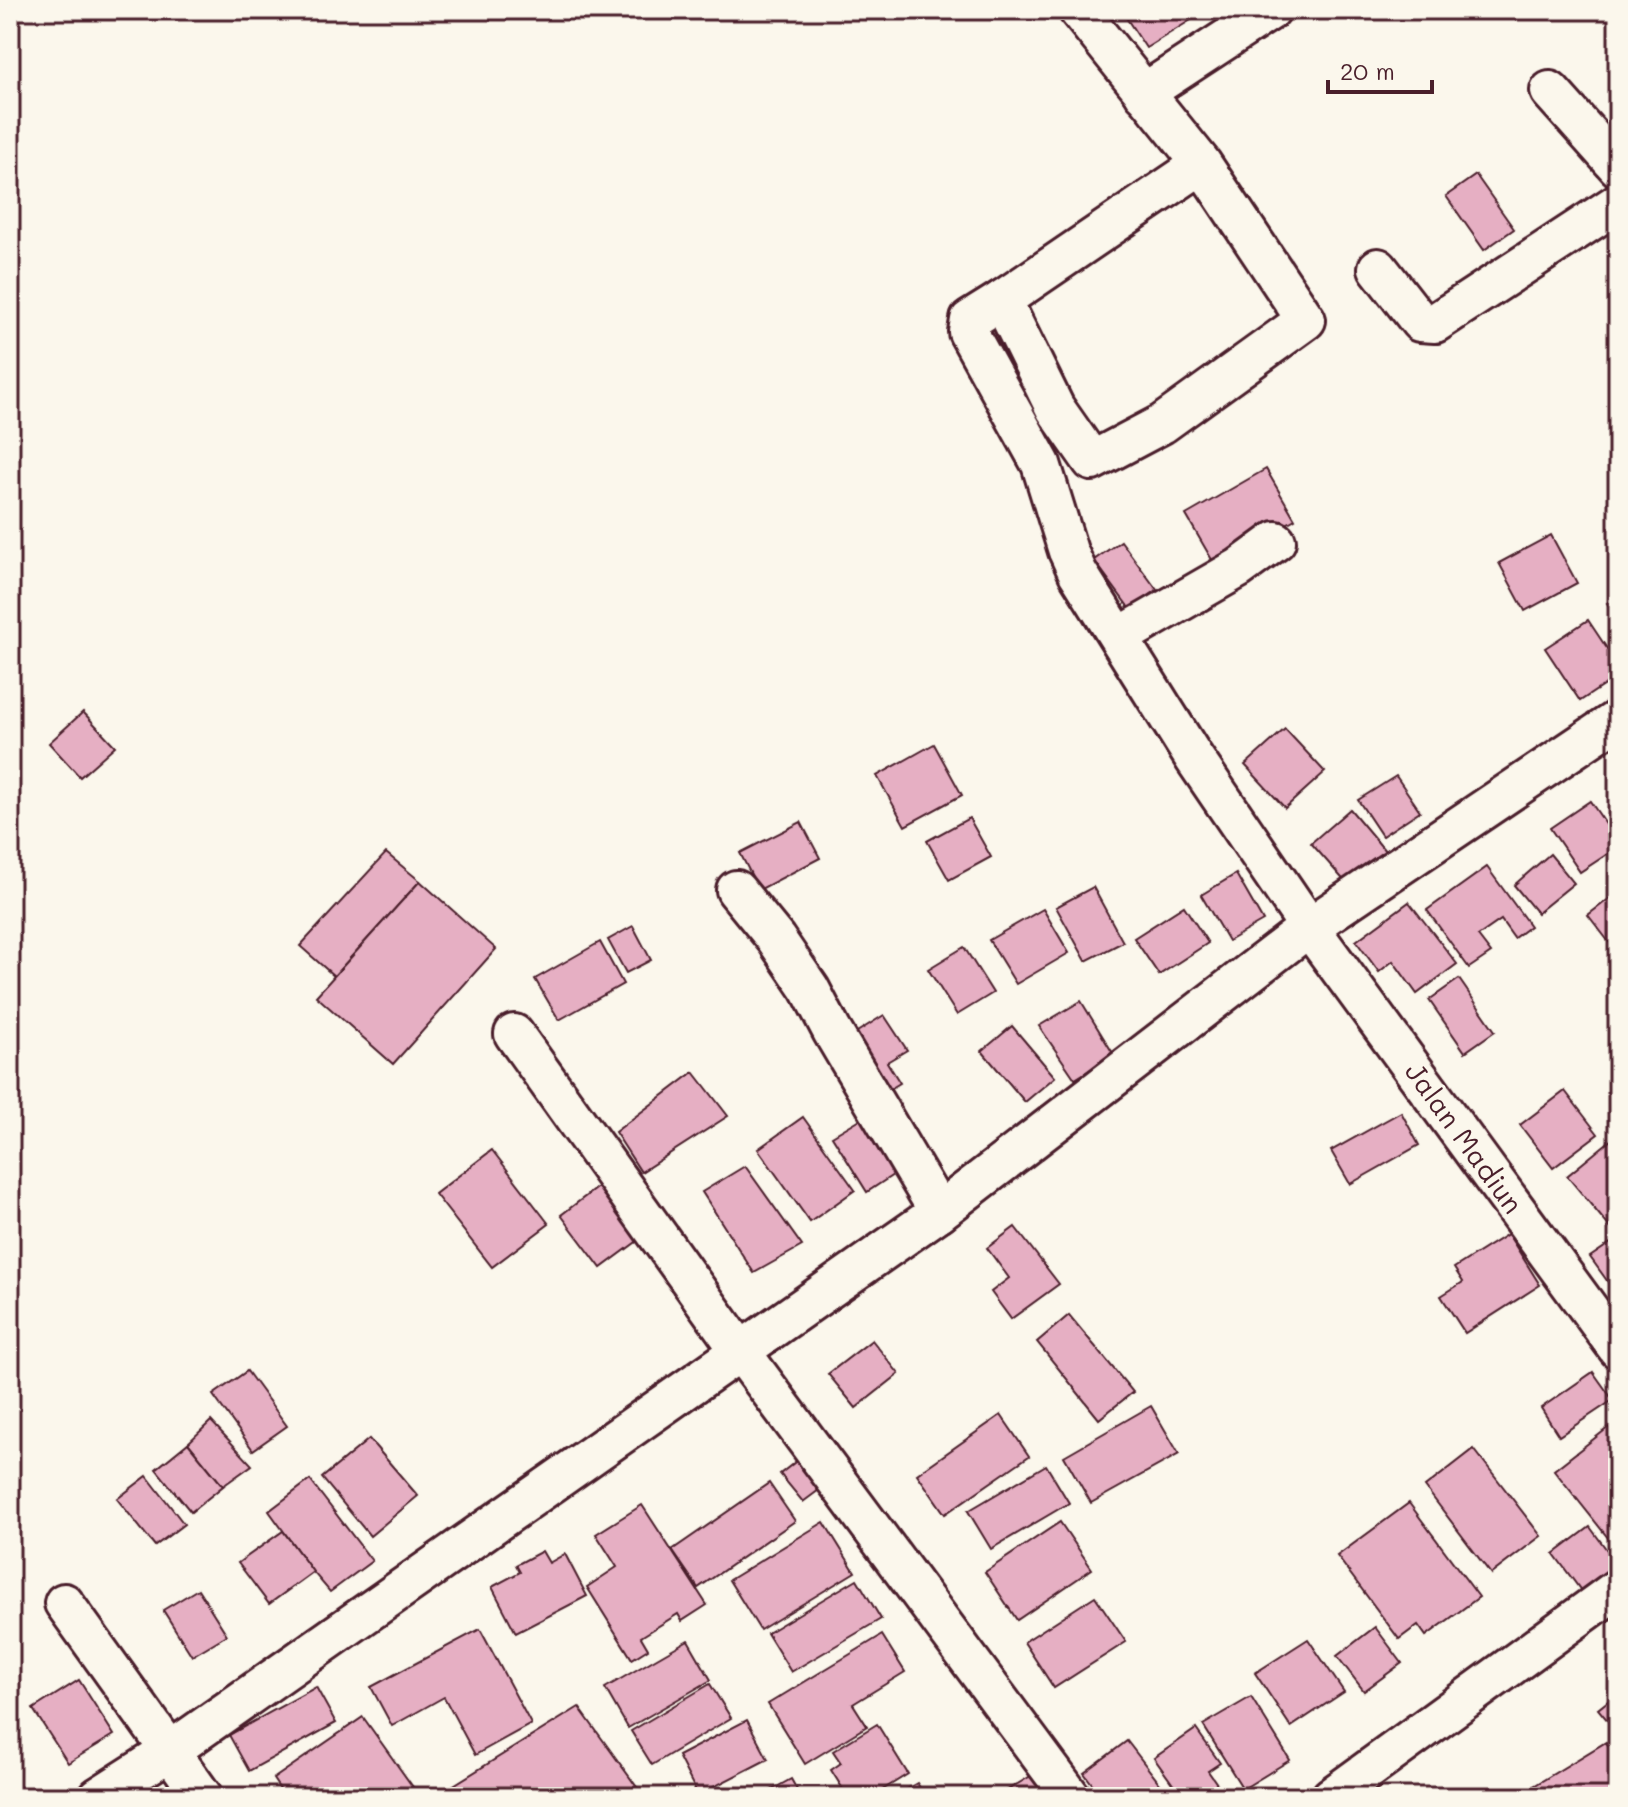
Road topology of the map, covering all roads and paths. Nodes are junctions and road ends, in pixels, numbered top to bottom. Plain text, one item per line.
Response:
1 (1078, 10) edge
2 (1271, 10) edge
3 (1550, 91) dead end
4 (1144, 93) junction
5 (1202, 164) junction
6 (1618, 167) edge
7 (1618, 203) edge
8 (1378, 268) dead end
9 (1002, 300) junction
10 (1276, 541) dead end
11 (1119, 637) junction
12 (1618, 719) edge
13 (736, 890) dead end
14 (1309, 927) junction
15 (514, 1034) dead end
16 (939, 1212) junction
17 (1618, 1349) edge
18 (741, 1352) junction
19 (1618, 1588) edge
20 (64, 1603) dead end
21 (170, 1751) junction
22 (98, 1797) edge
23 (203, 1797) edge
24 (1071, 1797) edge
25 (1331, 1797) edge

1 - 4 street
2 - 4 street
3 - 6 street
4 - 5 street
5 - 9 street, Jalan Madiun
5 - 9 street
7 - 8 street
9 - 11 street, Jalan Madiun
10 - 11 street
11 - 14 street, Jalan Madiun
12 - 14 street
13 - 16 street
14 - 16 street
14 - 17 street, Jalan Madiun
15 - 18 street
16 - 18 street
18 - 21 street
18 - 24 street
19 - 25 street
20 - 21 street
21 - 22 street
21 - 23 street

